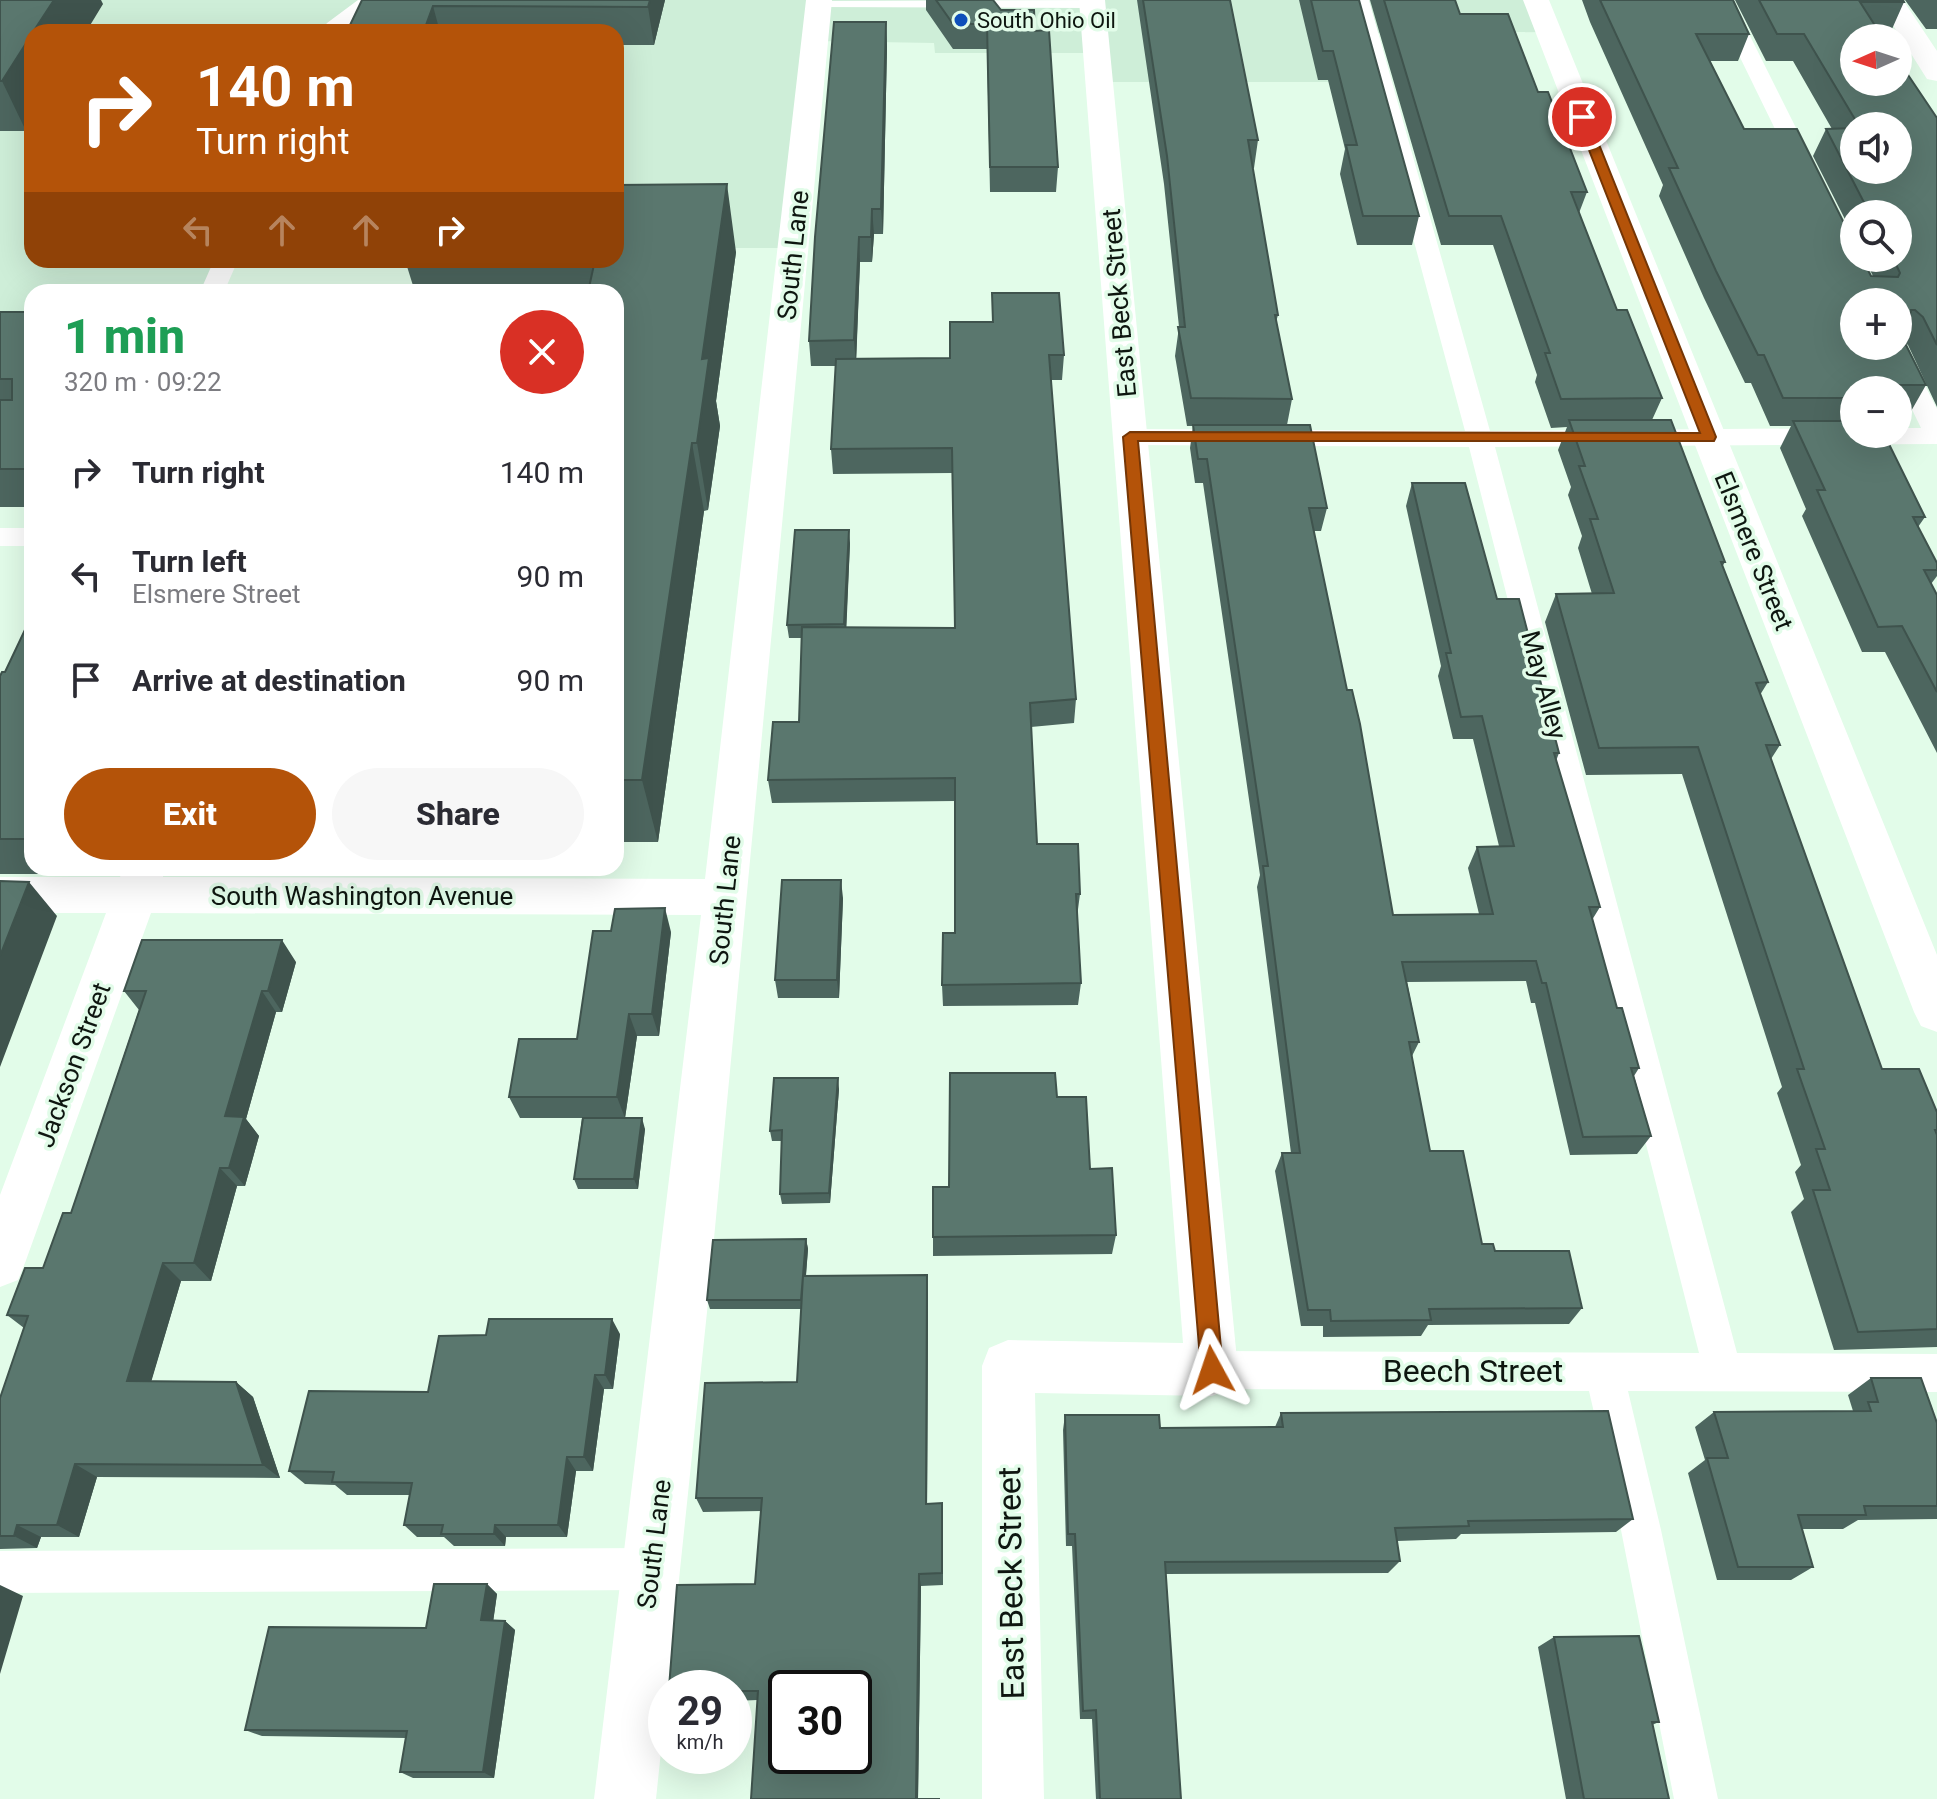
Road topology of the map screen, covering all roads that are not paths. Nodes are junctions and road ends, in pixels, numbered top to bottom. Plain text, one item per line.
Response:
1 (332, 0) edge
2 (370, 0) edge
3 (1359, 0) edge
4 (1536, 0) edge
5 (1722, 0) edge
6 (1890, 0) edge
7 (819, 1) edge
8 (875, 1) edge
9 (1023, 1) edge
10 (1092, 1) edge
11 (333, 24) edge
12 (340, 24) edge
13 (1937, 73) edge
14 (1817, 192) edge
15 (1900, 360) edge
16 (1937, 435) edge
17 (1130, 437) junction
18 (1709, 437) junction
19 (1480, 439) junction
20 (0, 537) edge
21 (24, 537) edge
22 (140, 882) edge
23 (0, 895) edge
24 (725, 897) junction
25 (1937, 1012) edge
26 (0, 1263) edge
27 (1008, 1366) joint
28 (1212, 1370) junction
29 (1604, 1371) junction
30 (1723, 1372) junction
31 (1937, 1373) edge
32 (651, 1569) junction
33 (0, 1572) edge
34 (625, 1799) edge
35 (1013, 1799) edge
36 (1696, 1799) edge

1 - 11 lane
2 - 12 lane
3 - 19 lane, May Alley
4 - 18 street, Elsmere Street
5 - 14 lane
6 - 13 street
7 - 8 lane
7 - 24 street, South Lane
8 - 9 lane
9 - 10 lane
10 - 17 street, East Beck Street
15 - 16 lane
16 - 18 lane
17 - 19 lane
17 - 28 street, East Beck Street
18 - 19 lane
18 - 25 street, Elsmere Street
19 - 30 lane, May Alley
20 - 21 lane
22 - 23 street, South Washington Avenue
22 - 24 street, South Washington Avenue
22 - 26 street, Jackson Street
24 - 32 street, South Lane
27 - 28 street, Beech Street
27 - 35 street, East Beck Street
28 - 29 lane, Beech Street
29 - 30 lane, Beech Street
29 - 36 lane
30 - 31 lane, Beech Street
32 - 33 lane
32 - 34 street, South Lane

